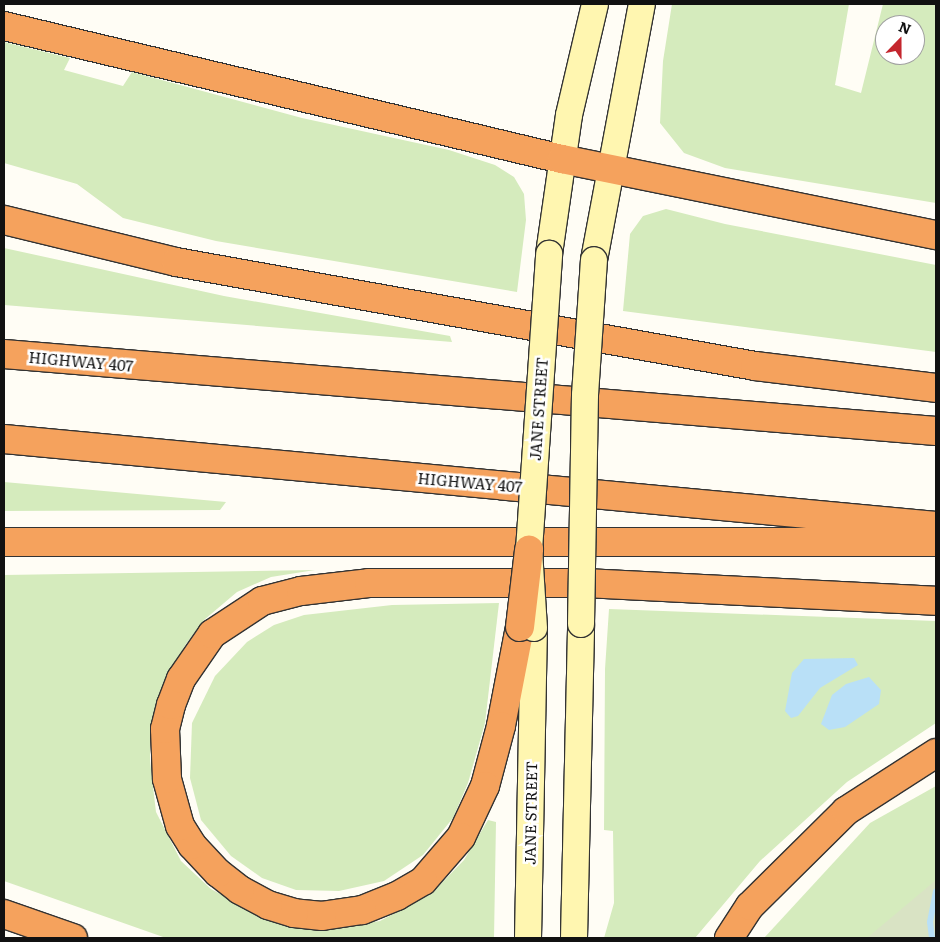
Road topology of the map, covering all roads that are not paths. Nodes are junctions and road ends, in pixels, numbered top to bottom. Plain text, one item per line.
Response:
1 (595, 4) edge
2 (642, 4) edge
3 (4, 26) edge
4 (562, 160) junction
5 (610, 169) junction
6 (4, 220) edge
7 (936, 235) edge
8 (4, 354) edge
9 (936, 388) edge
10 (936, 431) edge
11 (4, 438) edge
12 (936, 526) edge
13 (4, 542) edge
14 (936, 542) edge
15 (529, 550) joint
16 (936, 601) edge
17 (527, 627) junction
18 (936, 753) edge
19 (4, 914) edge
20 (73, 938) edge
21 (528, 938) edge
22 (574, 938) edge
23 (729, 938) edge

1 - 4 main road, JANE STREET
2 - 5 main road
3 - 4 highway
4 - 5 highway
4 - 15 main road, JANE STREET, bridge
5 - 7 highway
5 - 22 main road, bridge
6 - 9 highway
8 - 10 highway, HIGHWAY 407
11 - 12 highway, HIGHWAY 407
13 - 14 highway
15 - 17 highway, bridge
16 - 17 highway
17 - 21 main road, JANE STREET
18 - 23 highway
19 - 20 highway

